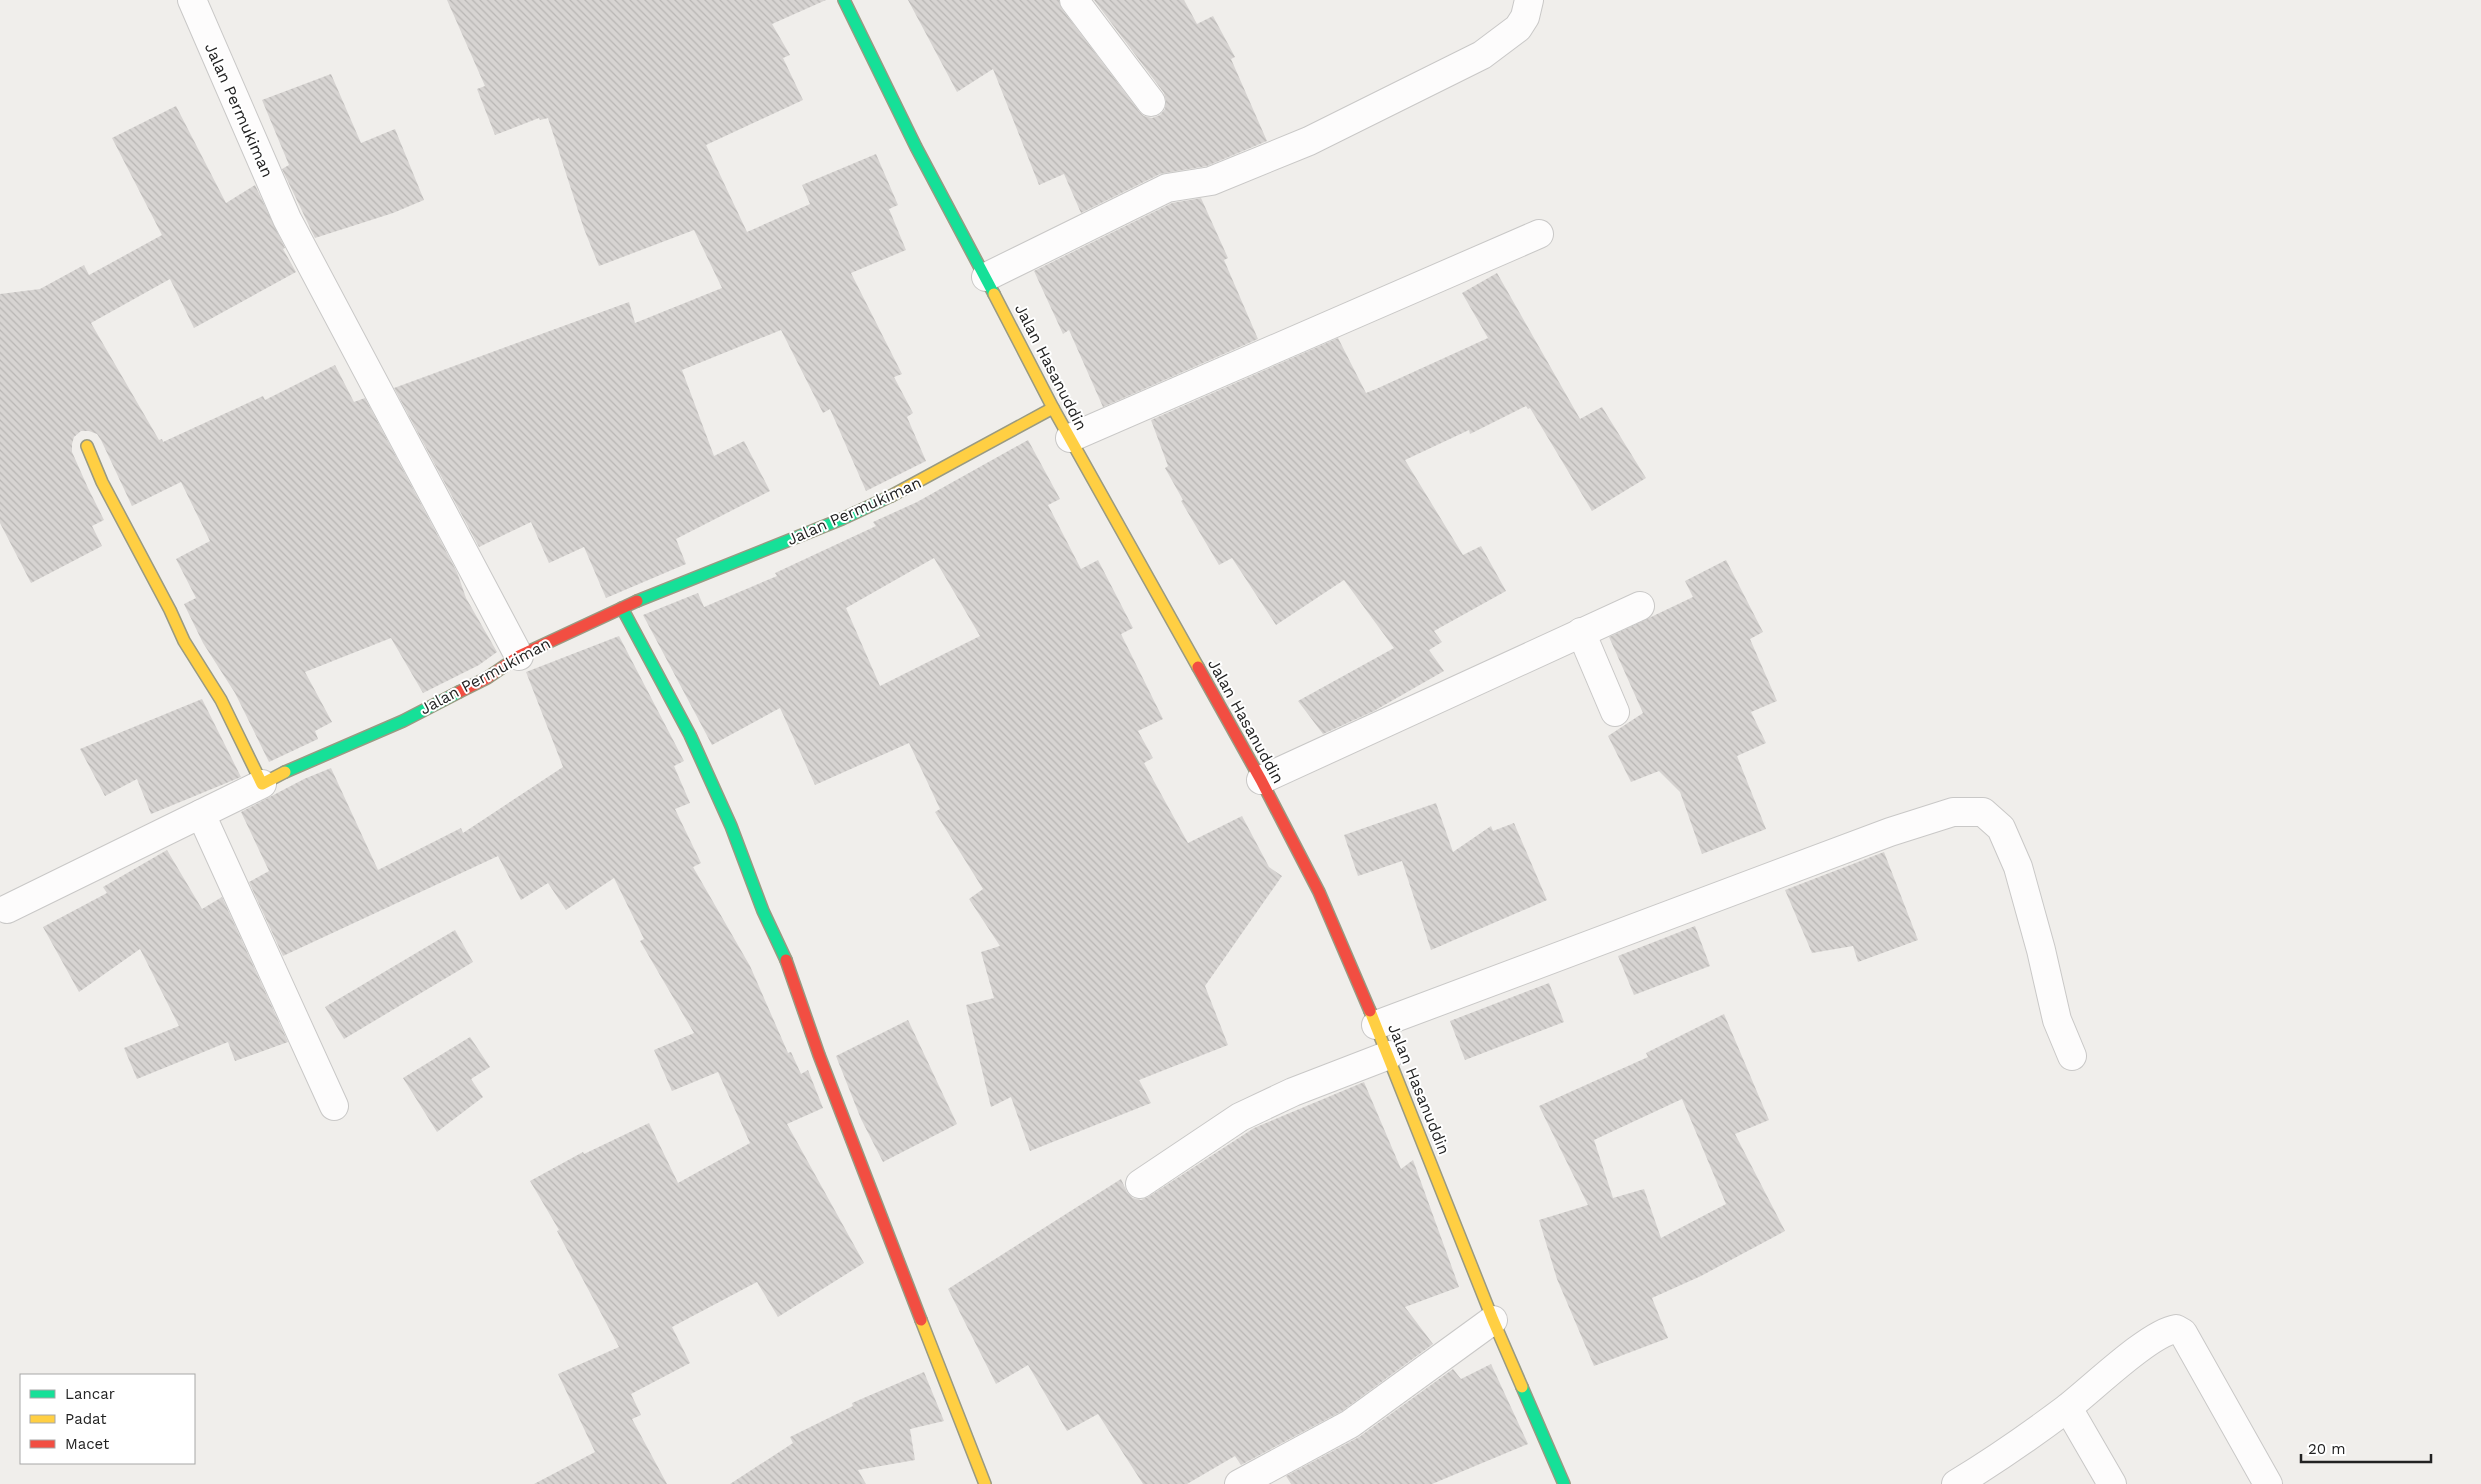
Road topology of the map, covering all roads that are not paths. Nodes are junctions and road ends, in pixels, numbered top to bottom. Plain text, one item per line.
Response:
1 (192, 0) edge
2 (844, 0) edge
3 (1074, 0) edge
4 (1529, 0) edge
5 (1151, 102) dead end
6 (1538, 234) dead end
7 (986, 277) junction
8 (1052, 408) junction
9 (1070, 438) junction
10 (87, 446) dead end
11 (1640, 606) dead end
12 (622, 608) junction
13 (1581, 632) junction
14 (519, 656) junction
15 (1615, 712) dead end
16 (1260, 780) junction
17 (262, 784) junction
18 (201, 814) junction
19 (7, 909) dead end
20 (1376, 1025) junction
21 (1389, 1055) junction
22 (2072, 1056) dead end
23 (334, 1106) dead end
24 (1140, 1184) dead end
25 (1493, 1320) junction
26 (2068, 1408) junction
27 (985, 1484) edge
28 (1240, 1484) edge
29 (1564, 1484) edge
30 (1956, 1484) edge
31 (2112, 1484) edge
32 (2268, 1484) edge

1 - 14 street, Jalan Permukiman
2 - 7 street, Jalan Hasanuddin
3 - 5 street
4 - 7 street
6 - 9 street
7 - 8 street, Jalan Hasanuddin
8 - 9 street, Jalan Hasanuddin
8 - 12 street, Jalan Permukiman
9 - 16 street, Jalan Hasanuddin
10 - 17 street
11 - 13 street
12 - 14 street, Jalan Permukiman
12 - 27 street
13 - 15 street
13 - 16 street
14 - 17 street, Jalan Permukiman
16 - 20 street, Jalan Hasanuddin
17 - 18 street
18 - 19 street
18 - 23 street
20 - 21 street, Jalan Hasanuddin
20 - 22 street
21 - 24 street
21 - 25 street, Jalan Hasanuddin
25 - 28 street
25 - 29 street, Jalan Hasanuddin
26 - 30 street
26 - 31 street
26 - 32 street

